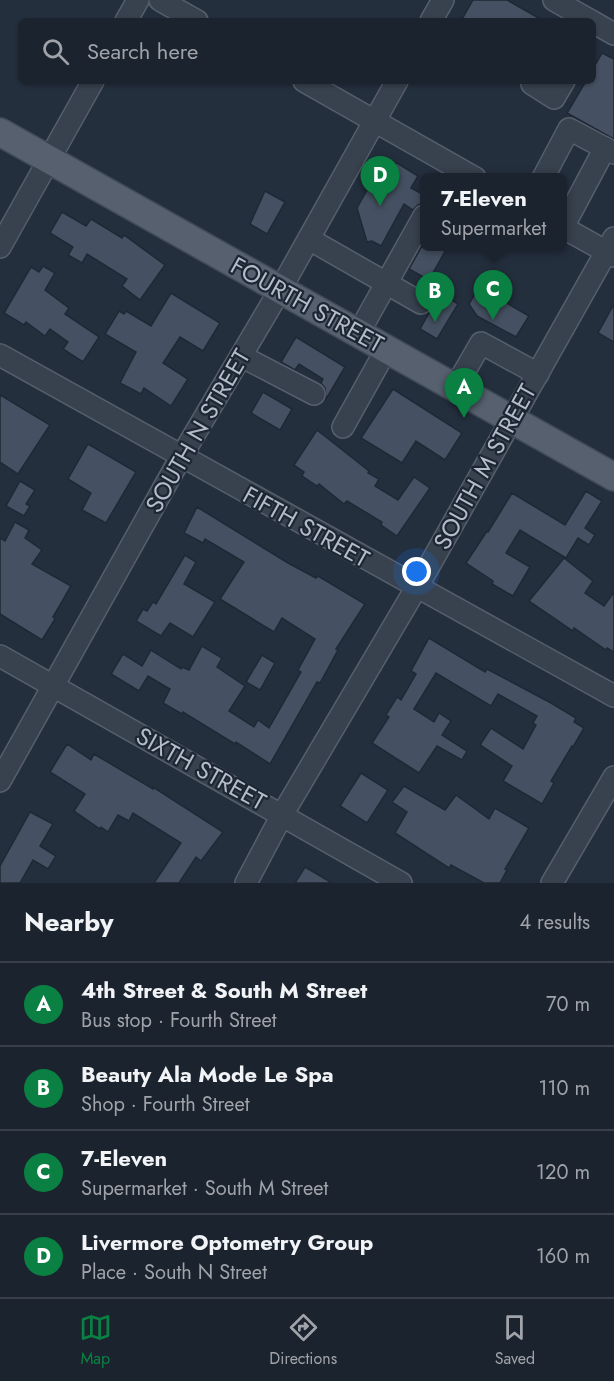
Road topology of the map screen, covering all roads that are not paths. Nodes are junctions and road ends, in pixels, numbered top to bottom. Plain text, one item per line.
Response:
1 (138, 0) edge
2 (160, 0) edge
3 (443, 0) edge
4 (554, 0) edge
5 (128, 18) edge
6 (192, 18) edge
7 (433, 18) edge
8 (587, 18) edge
9 (91, 84) edge
10 (308, 84) edge
11 (395, 84) edge
12 (532, 84) edge
13 (562, 84) edge
14 (375, 121) junction
15 (0, 132) edge
16 (609, 150) edge
17 (49, 159) junction
18 (449, 171) edge
19 (545, 173) edge
20 (567, 219) edge
21 (420, 223) edge
22 (567, 229) edge
23 (309, 239) junction
24 (0, 247) edge
25 (611, 248) edge
26 (386, 283) junction
27 (280, 290) junction
28 (421, 303) dead end
29 (358, 334) junction
30 (386, 350) junction
31 (0, 355) edge
32 (241, 356) junction
33 (537, 374) junction
34 (455, 388) junction
35 (314, 394) dead end
36 (512, 420) junction
37 (343, 427) dead end
38 (181, 457) junction
39 (614, 477) edge
40 (417, 588) junction
41 (0, 656) edge
42 (53, 687) junction
43 (614, 696) edge
44 (614, 777) edge
45 (0, 781) edge
46 (282, 815) junction
47 (246, 883) edge
48 (401, 883) edge
49 (552, 883) edge

1 - 5 street
2 - 6 street
3 - 7 street
4 - 8 street
9 - 17 street
10 - 14 street
11 - 14 street, SOUTH N STREET
12 - 13 street
14 - 18 street
14 - 23 street, SOUTH N STREET
15 - 17 main road, FOURTH STREET
16 - 19 street
16 - 20 street
17 - 24 street
17 - 27 main road, FOURTH STREET
21 - 26 street
22 - 25 street
23 - 26 street
23 - 27 street, SOUTH N STREET
25 - 33 street, SOUTH M STREET
26 - 28 street
26 - 29 street
27 - 29 main road, FOURTH STREET
27 - 32 street, SOUTH N STREET
29 - 30 main road, FOURTH STREET
30 - 34 main road, FOURTH STREET
30 - 37 street
31 - 38 street, FIFTH STREET
32 - 35 street
32 - 38 street, SOUTH N STREET
33 - 34 street
33 - 36 street, SOUTH M STREET
34 - 36 main road, FOURTH STREET
36 - 39 main road, FOURTH STREET
36 - 40 street, SOUTH M STREET
38 - 40 street, FIFTH STREET
38 - 42 street, SOUTH N STREET
40 - 43 street, FIFTH STREET
40 - 46 street, SOUTH M STREET
41 - 42 street, SIXTH STREET
42 - 45 street, SOUTH N STREET
42 - 46 street, SIXTH STREET
44 - 49 street
46 - 47 street, SOUTH M STREET
46 - 48 street, SIXTH STREET

